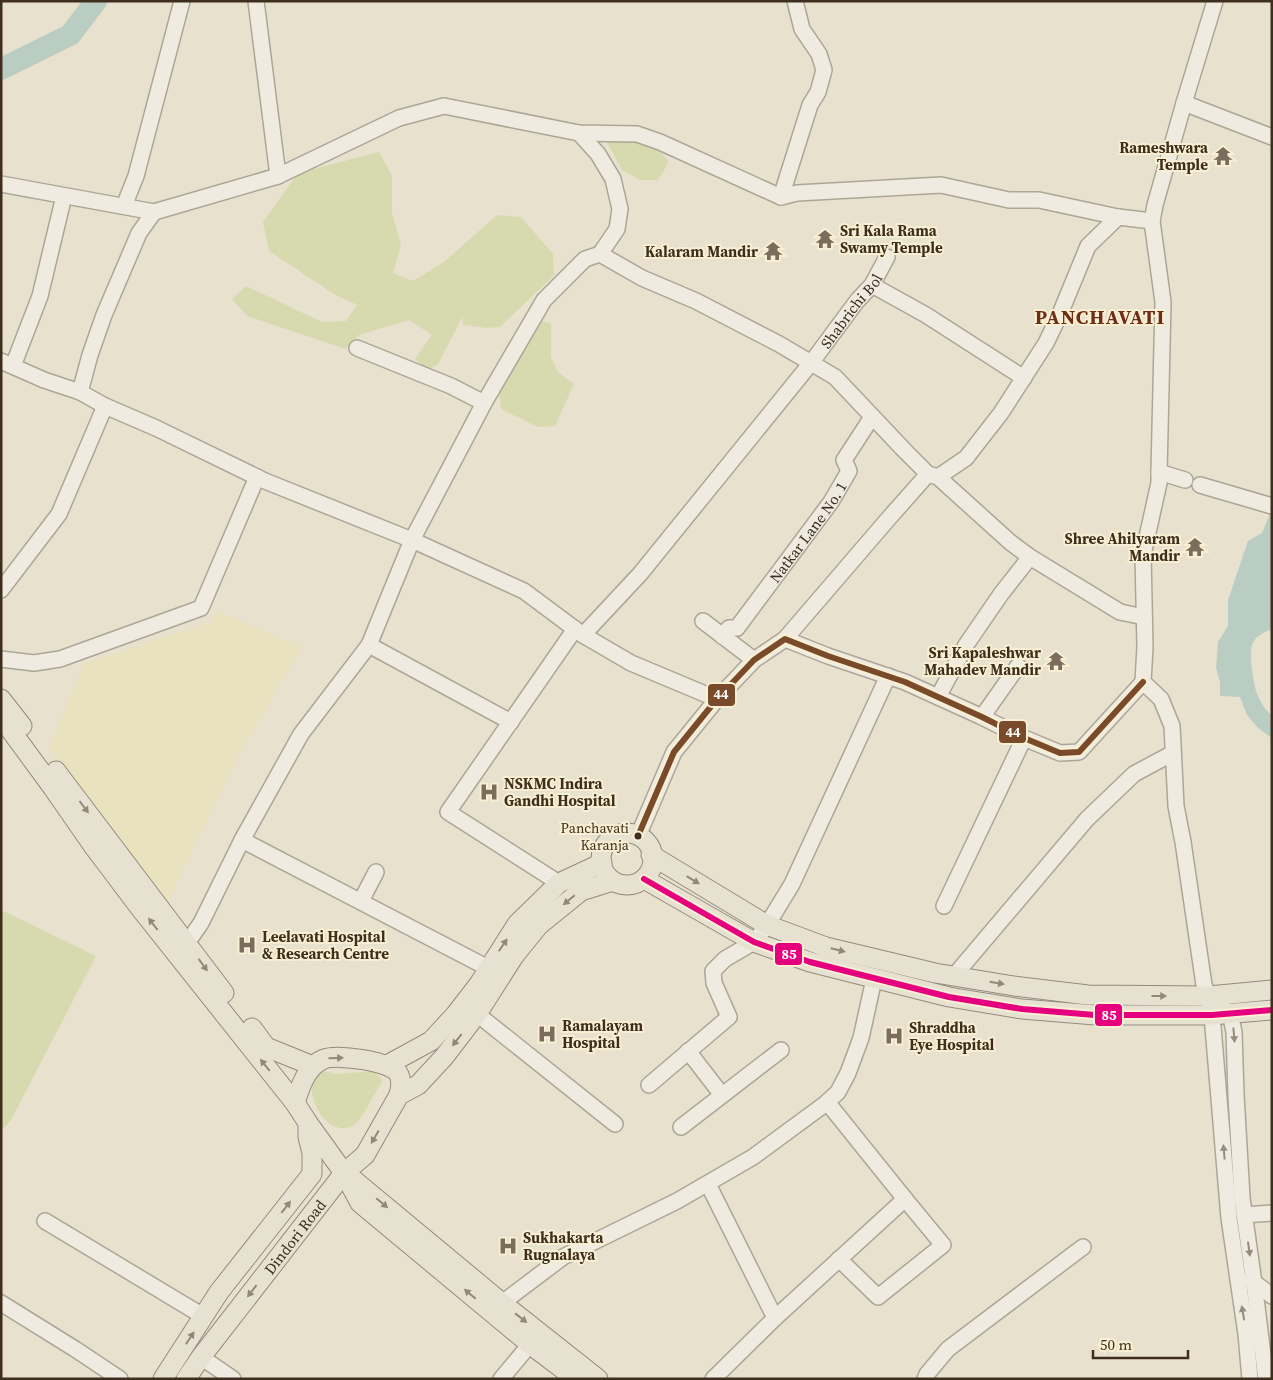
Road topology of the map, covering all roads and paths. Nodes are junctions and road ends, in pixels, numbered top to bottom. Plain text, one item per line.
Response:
1 (256, 1) edge
2 (795, 1) edge
3 (1215, 1) edge
4 (181, 8) edge
5 (1184, 103) junction
6 (579, 133) junction
7 (1272, 137) edge
8 (278, 176) junction
9 (1, 184) edge
10 (64, 196) junction
11 (782, 197) junction
12 (124, 206) junction
13 (154, 212) junction
14 (1118, 217) junction
15 (1152, 221) junction
16 (600, 254) junction
17 (887, 257) dead end
18 (872, 285) junction
19 (357, 348) dead end
20 (811, 363) junction
21 (7, 364) edge
22 (1024, 378) junction
23 (80, 392) junction
24 (484, 403) junction
25 (105, 406) junction
26 (872, 417) junction
27 (1159, 472) junction
28 (933, 475) junction
29 (256, 477) junction
30 (1184, 480) dead end
31 (1200, 485) dead end
32 (1272, 506) edge
33 (412, 540) junction
34 (1030, 557) junction
35 (1, 590) edge
36 (1144, 617) junction
37 (703, 621) dead end
38 (579, 632) junction
39 (722, 636) junction
40 (785, 639) junction
41 (369, 646) junction
42 (1, 659) edge
43 (754, 660) junction
44 (1018, 666) dead end
45 (888, 676) junction
46 (1143, 682) junction
47 (938, 697) junction
48 (1, 699) edge
49 (717, 699) junction
50 (982, 717) junction
51 (1, 718) edge
52 (511, 722) junction
53 (1024, 738) junction
54 (1173, 753) junction
55 (638, 836) junction
56 (242, 840) junction
57 (651, 855) junction
58 (602, 864) junction
59 (376, 872) dead end
60 (644, 879) junction
61 (613, 881) junction
62 (558, 883) junction
63 (361, 902) junction
64 (944, 906) dead end
65 (768, 925) junction
66 (754, 942) junction
67 (187, 943) junction
68 (488, 968) junction
69 (954, 976) junction
70 (874, 979) junction
71 (1272, 990) edge
72 (1217, 1008) junction
73 (1272, 1010) edge
74 (477, 1014) junction
75 (781, 1050) dead end
76 (688, 1051) junction
77 (387, 1065) junction
78 (313, 1066) junction
79 (650, 1085) dead end
80 (399, 1095) junction
81 (722, 1095) junction
82 (827, 1102) junction
83 (296, 1103) junction
84 (308, 1123) junction
85 (615, 1124) dead end
86 (681, 1127) dead end
87 (344, 1172) junction
88 (708, 1184) junction
89 (905, 1199) junction
90 (1272, 1213) edge
91 (1244, 1215) junction
92 (45, 1221) dead end
93 (1083, 1247) dead end
94 (839, 1259) junction
95 (1236, 1266) junction
96 (1265, 1290) edge
97 (1, 1303) edge
98 (495, 1306) junction
99 (203, 1316) junction
100 (775, 1318) junction
101 (535, 1339) junction
102 (201, 1357) junction
103 (931, 1376) edge
104 (120, 1379) edge
105 (163, 1379) edge
106 (186, 1379) edge
107 (233, 1379) edge
108 (501, 1379) edge
109 (576, 1379) edge
110 (598, 1379) edge
111 (713, 1379) edge
112 (1250, 1379) edge
113 (1266, 1379) edge

1 - 8 street
2 - 11 street
3 - 5 street
4 - 12 street
5 - 7 street
5 - 15 street
6 - 8 street
6 - 11 street
6 - 16 street
8 - 13 street
9 - 10 street
10 - 12 street
10 - 21 street
11 - 14 street
12 - 13 street
13 - 23 street
14 - 15 street
14 - 22 street
15 - 27 street
16 - 20 street
16 - 24 street
17 - 18 street, Shabrichi Bol
18 - 20 street, Shabrichi Bol
18 - 22 street
19 - 24 street
20 - 26 street
20 - 38 street, Shabrichi Bol
21 - 23 street
22 - 28 street
23 - 25 street
24 - 33 street
25 - 29 street
25 - 35 street
26 - 28 street
26 - 39 street, Natkar Lane No. 1
27 - 30 street
27 - 36 street
28 - 34 street
28 - 40 street
29 - 33 street
29 - 42 street
31 - 32 street
33 - 38 street
33 - 41 street
34 - 36 street
34 - 47 street
36 - 46 street
37 - 39 street
38 - 49 street
38 - 52 street, Shabrichi Bol
39 - 43 street
40 - 43 street
40 - 45 street
41 - 52 street
41 - 56 street
43 - 49 street
44 - 50 street
45 - 47 street
45 - 65 street
46 - 53 street
46 - 54 street
47 - 50 street
48 -> 67 main road
49 - 55 street
50 - 53 street
83 -> 51 main road
52 - 62 street, Shabrichi Bol
53 - 64 street
54 - 69 street
54 - 72 street
55 - 57 main road
55 - 58 main road
56 - 63 street
56 - 67 street
57 - 60 main road
57 -> 65 main road
58 - 61 main road
58 - 62 main road
59 - 63 street
60 - 61 main road
60 - 66 main road
61 -> 74 main road
68 -> 62 main road
63 - 68 street
65 - 66 street
65 -> 69 main road
66 - 70 main road
66 - 76 street
67 -> 78 main road
68 - 77 main road
69 -> 72 main road
70 - 72 main road
70 - 82 street
71 - 72 main road
72 - 73 main road
72 -> 91 street
95 -> 72 street
74 -> 80 main road
74 - 85 street
75 - 81 street
76 - 79 street
76 - 81 street
78 -> 77 main road
77 - 80 main road
78 - 83 main road
80 -> 87 main road, Dindori Road
81 - 86 street
82 - 88 street
82 - 89 street
83 - 84 main road
84 - 87 main road
99 -> 84 main road
87 - 98 main road
87 -> 102 main road, Dindori Road
88 - 98 street
88 - 100 street
89 - 94 street
89 - 94 street
90 - 91 street
91 -> 96 street
92 - 99 street
93 - 103 street
94 - 100 street
95 - 96 street
112 -> 95 street
96 - 113 street
97 - 104 street
98 - 101 main road
105 -> 99 main road
100 - 111 street
101 - 108 street
101 - 109 main road
101 - 110 main road
102 - 106 main road, Dindori Road
102 - 107 street

